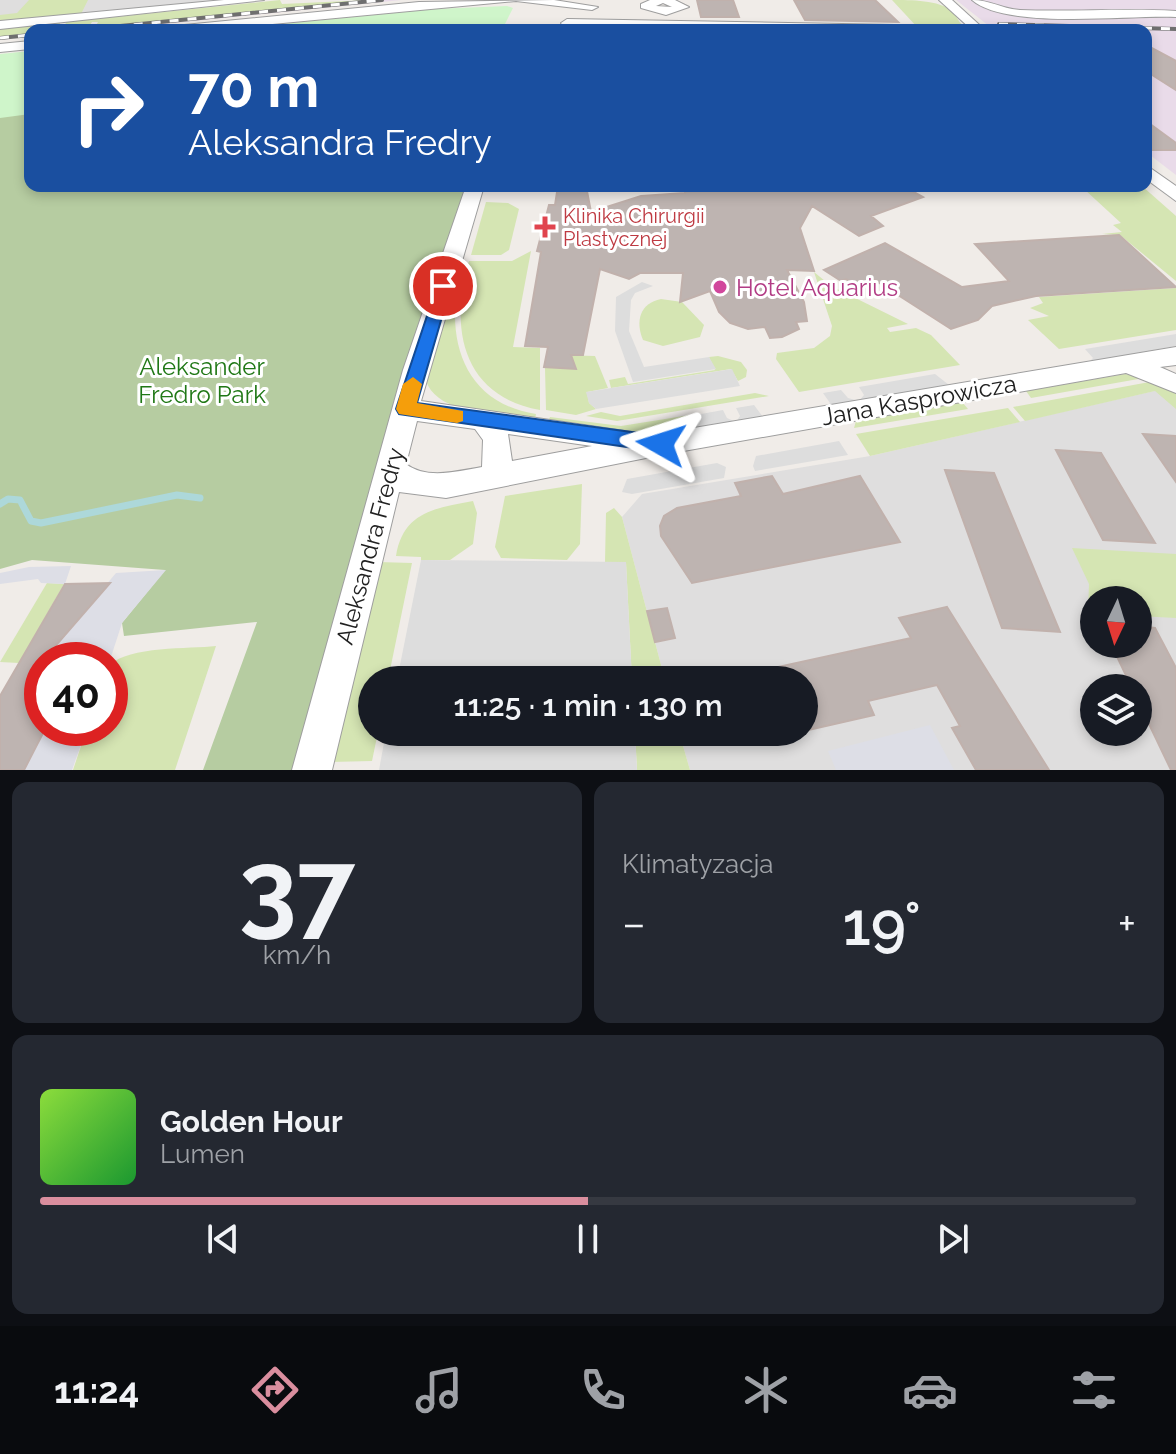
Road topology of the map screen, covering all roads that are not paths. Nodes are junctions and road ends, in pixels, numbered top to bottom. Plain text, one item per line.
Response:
1 (257, 0) edge
2 (511, 0) edge
3 (520, 0) edge
4 (663, 0) edge
5 (944, 0) edge
6 (978, 0) edge
7 (649, 1) edge
8 (593, 4) edge
9 (678, 10) junction
10 (1176, 14) edge
11 (253, 24) edge
12 (565, 24) edge
13 (830, 24) dead end
14 (972, 24) edge
15 (0, 25) edge
16 (24, 46) edge
17 (0, 48) edge
18 (1152, 175) edge
19 (473, 192) edge
20 (1176, 195) edge
21 (1176, 356) edge
22 (1127, 364) junction
23 (1176, 384) edge
24 (406, 409) junction
25 (483, 420) junction
26 (568, 433) junction
27 (661, 444) junction
28 (593, 460) junction
29 (391, 464) junction
30 (495, 477) junction
31 (312, 770) edge

1 - 15 street
2 - 11 street
3 - 8 street
4 - 7 street
4 - 9 street
5 - 14 street
6 - 10 street
7 - 9 street
8 - 12 street
9 - 13 street
16 - 17 street
18 - 20 street
19 - 24 street, Aleksandra Fredry
21 - 22 street, Jana Kasprowicza
22 - 23 street
22 - 27 street, Jana Kasprowicza
24 - 25 street, Jana Kasprowicza
24 - 29 street, Aleksandra Fredry
25 - 26 street, Jana Kasprowicza
25 - 30 street
26 - 27 street, Jana Kasprowicza
26 - 28 street
27 - 28 street, Jana Kasprowicza
28 - 30 street, Jana Kasprowicza
29 - 30 street, Jana Kasprowicza
29 - 31 street, Aleksandra Fredry

